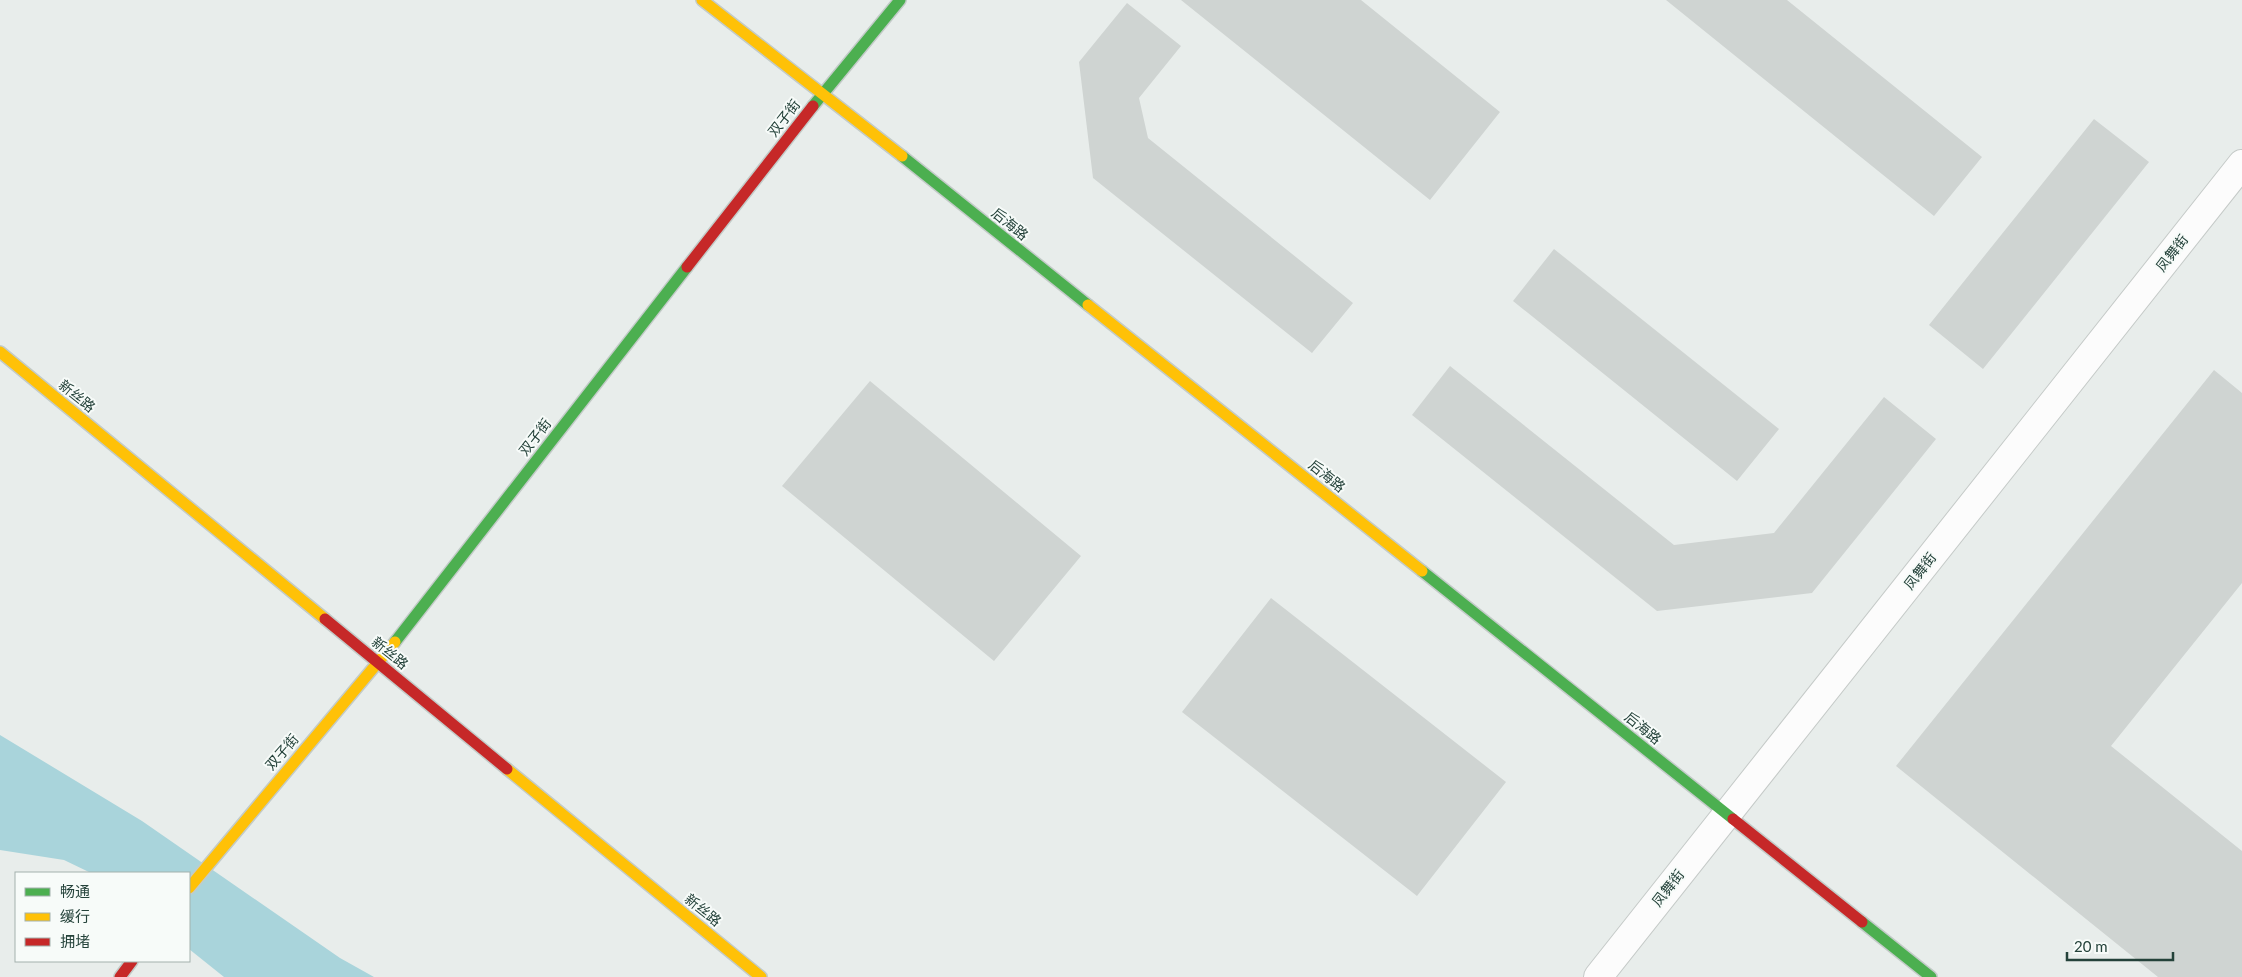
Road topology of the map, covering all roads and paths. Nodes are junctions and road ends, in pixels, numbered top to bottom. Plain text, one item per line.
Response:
1 (702, 0) edge
2 (900, 0) edge
3 (822, 93) junction
4 (2242, 164) edge
5 (0, 352) edge
6 (379, 663) junction
7 (1727, 814) junction
8 (190, 887) edge
9 (131, 962) edge
10 (120, 977) edge
11 (761, 977) edge
12 (1598, 977) edge
13 (1931, 977) edge

1 - 3 street, 后海路
2 - 3 street, 双子街
3 - 6 street, 双子街
3 - 7 street, 后海路
4 - 7 street, 凤舞街
5 - 6 street, 新丝路
6 - 8 street, 双子街
6 - 11 street, 新丝路
7 - 12 street, 凤舞街
7 - 13 street, 后海路
9 - 10 street

